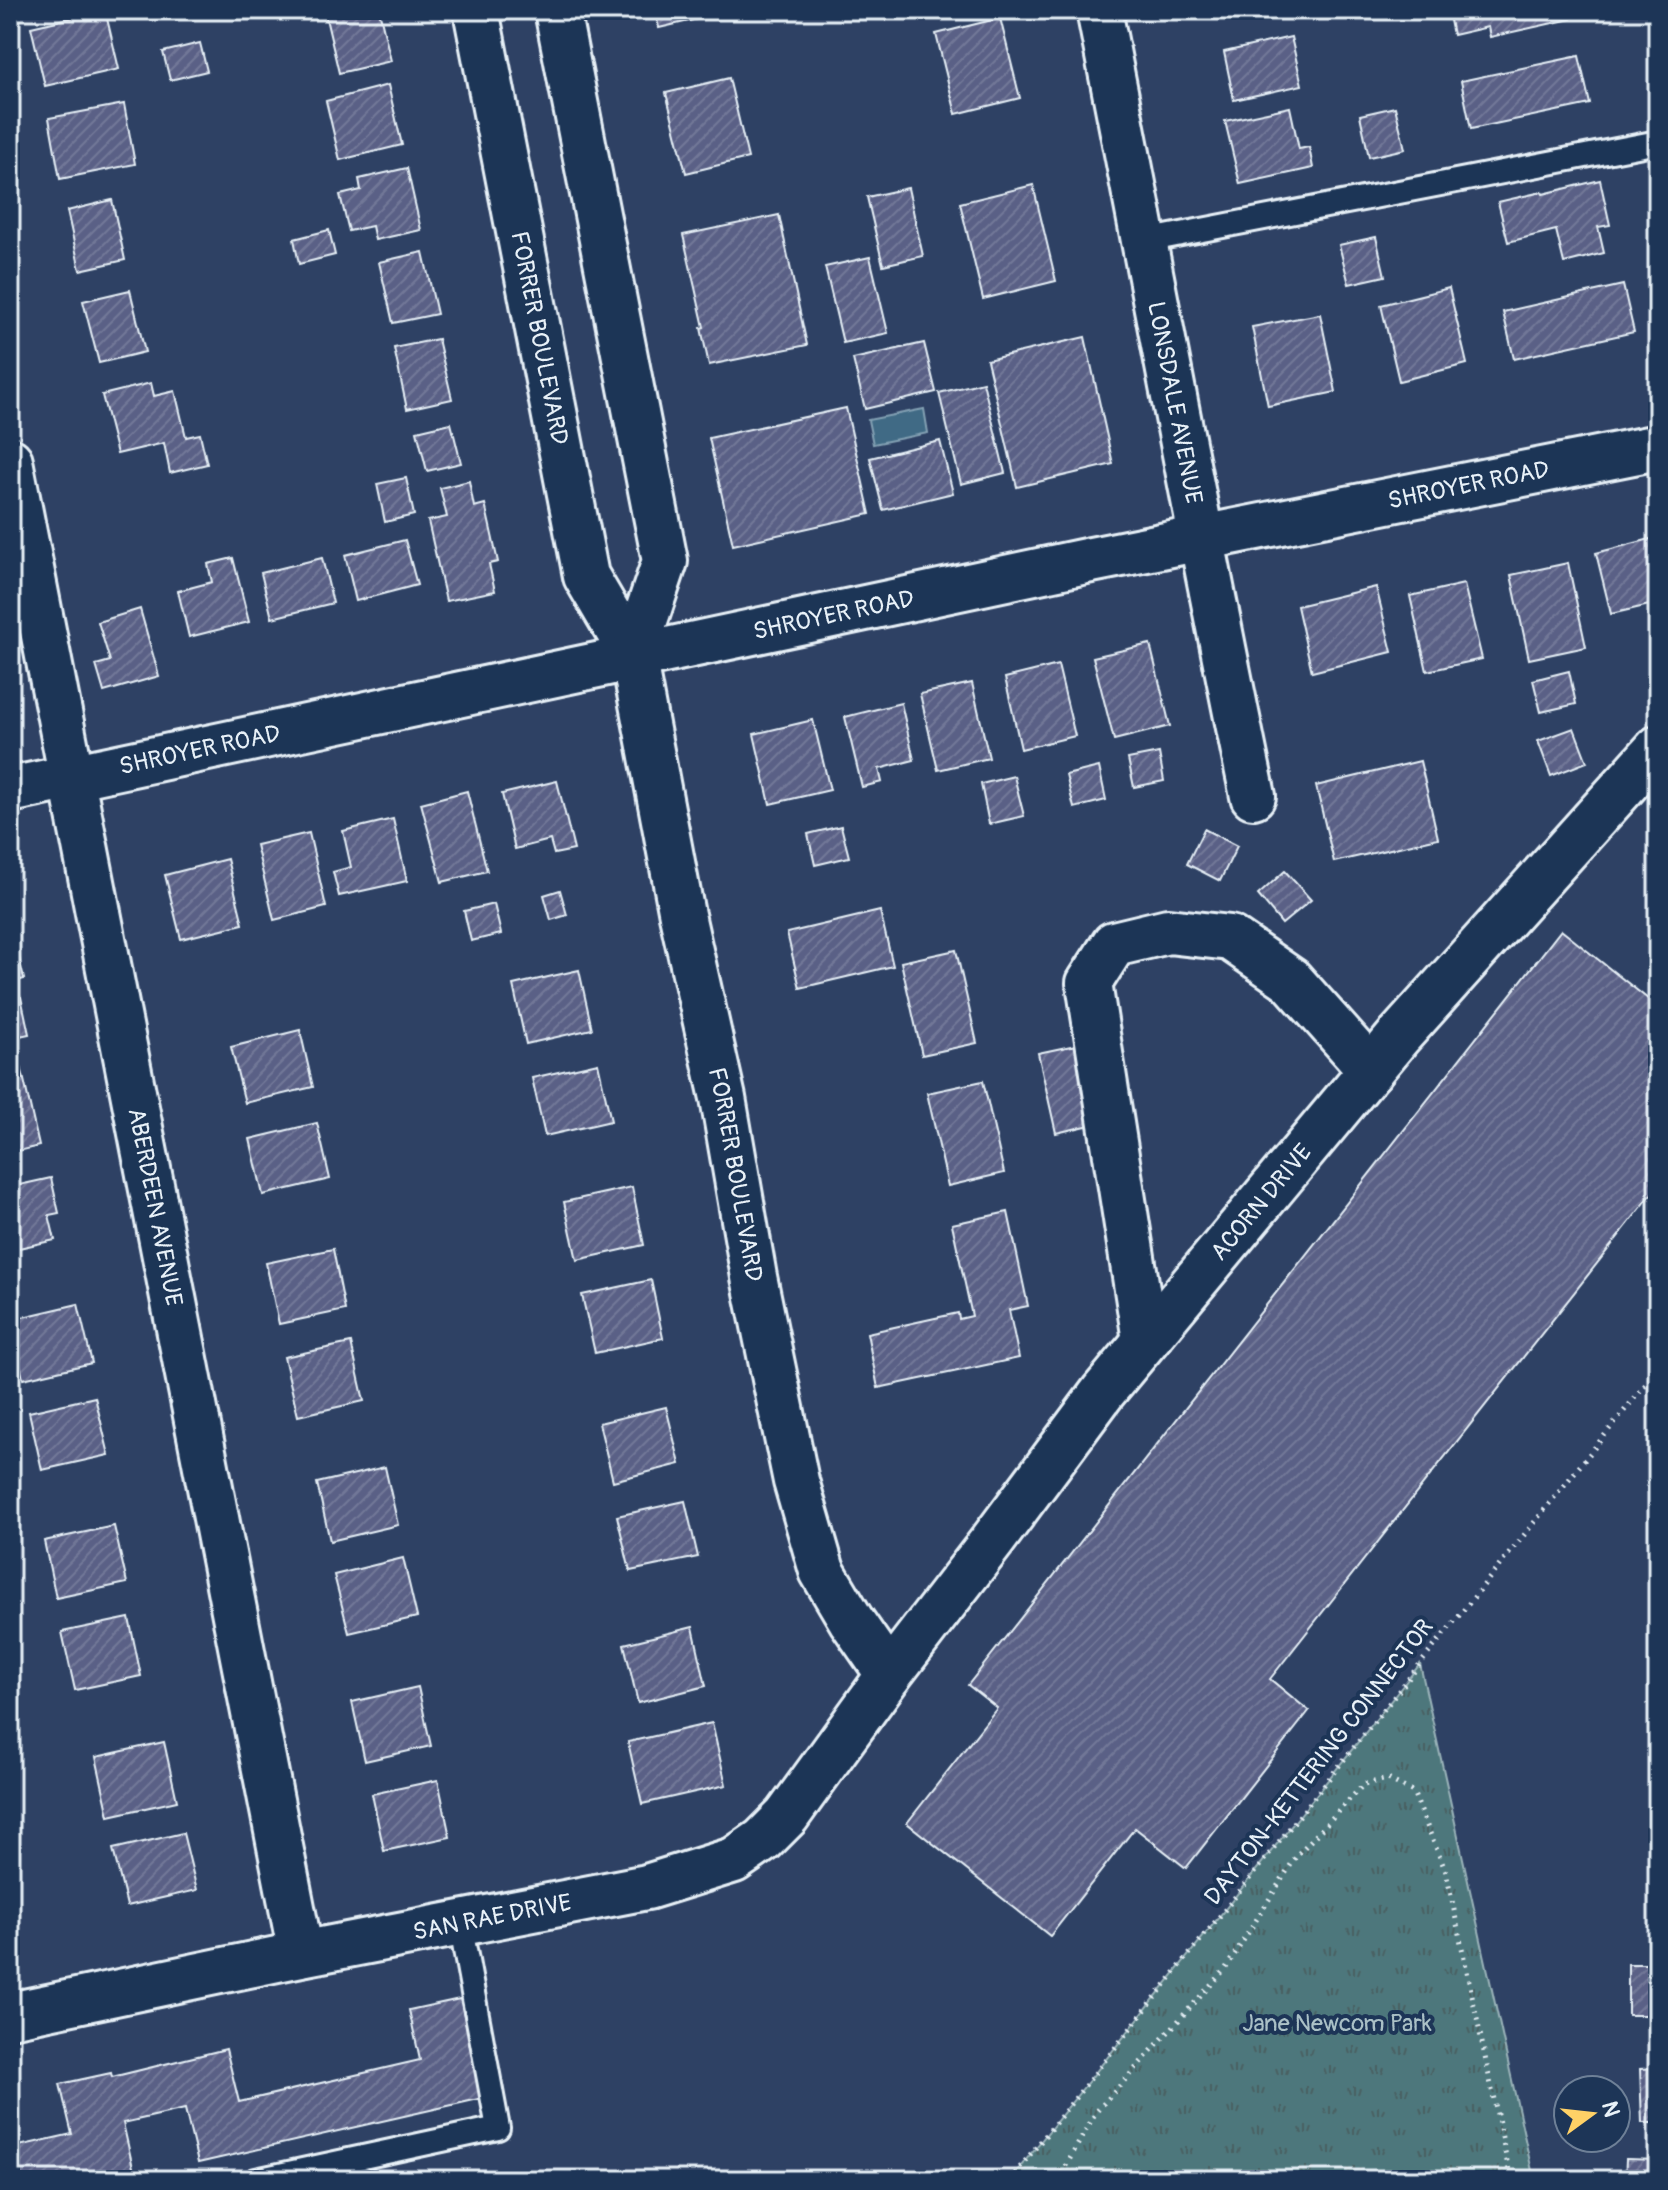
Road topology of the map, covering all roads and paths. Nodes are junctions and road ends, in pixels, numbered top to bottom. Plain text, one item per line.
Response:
1 (476, 10) edge
2 (557, 10) edge
3 (1099, 10) edge
4 (1658, 142) edge
5 (1145, 241) junction
6 (1658, 447) edge
7 (10, 461) edge
8 (1200, 538) junction
9 (633, 656) junction
10 (1658, 748) edge
11 (73, 776) junction
12 (10, 790) edge
13 (1253, 796) dead end
14 (1371, 1070) junction
15 (1145, 1340) junction
16 (1658, 1369) edge
17 (889, 1675) junction
18 (460, 1923) junction
19 (301, 1954) junction
20 (10, 2015) edge
21 (256, 2180) edge
22 (1010, 2180) edge
23 (1058, 2180) edge
24 (1511, 2180) edge

1 - 9 street, FORRER BOULEVARD
2 - 9 street, FORRER BOULEVARD
3 - 5 street, LONSDALE AVENUE
4 - 5 lane
5 - 8 street, LONSDALE AVENUE
6 - 8 street, SHROYER ROAD
7 - 11 street, ABERDEEN AVENUE
8 - 9 street, SHROYER ROAD
8 - 13 street, LONSDALE AVENUE
9 - 11 street, SHROYER ROAD
9 - 17 street, FORRER BOULEVARD
10 - 14 street, ACORN DRIVE
11 - 12 street, SHROYER ROAD
11 - 19 street, ABERDEEN AVENUE
14 - 15 street, ACORN DRIVE
14 - 15 street
15 - 17 street, ACORN DRIVE
16 - 22 path, DAYTON-KETTERING CONNECTOR
17 - 18 street, SAN RAE DRIVE
18 - 19 street, SAN RAE DRIVE
18 - 21 lane
19 - 20 street, SAN RAE DRIVE
23 - 24 path

